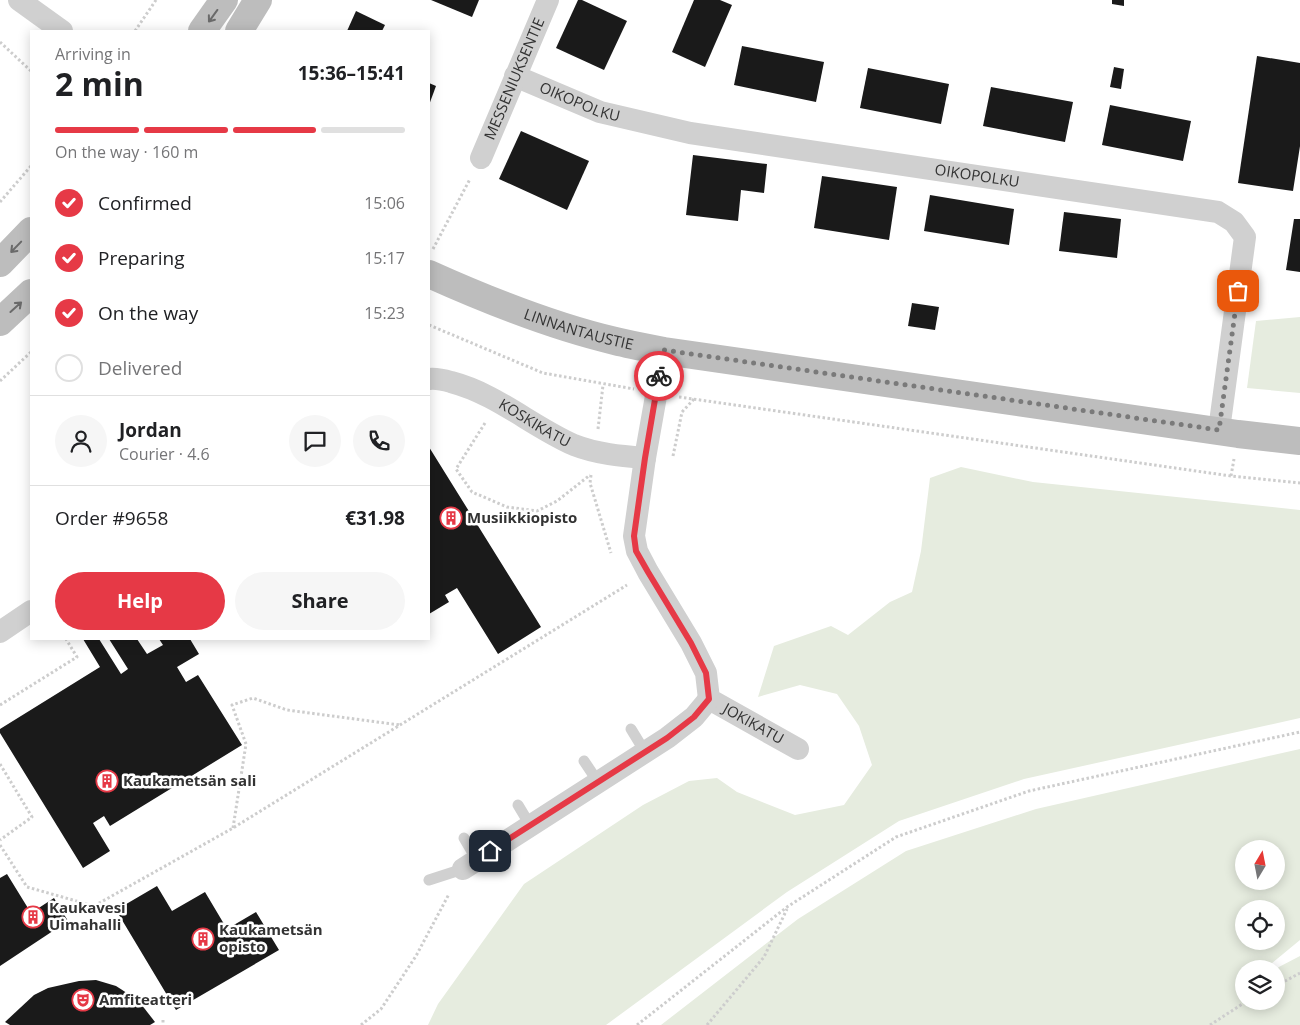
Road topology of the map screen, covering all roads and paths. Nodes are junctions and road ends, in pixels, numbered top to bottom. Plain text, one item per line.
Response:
1 (19, 0) edge
2 (156, 0) edge
3 (224, 0) edge
4 (258, 0) edge
5 (548, 0) edge
6 (61, 30) edge
7 (136, 30) edge
8 (203, 30) edge
9 (241, 30) edge
10 (0, 42) edge
11 (30, 70) edge
12 (515, 76) junction
13 (481, 158) joint
14 (30, 167) edge
15 (0, 202) edge
16 (30, 232) edge
17 (430, 255) edge
18 (0, 263) edge
19 (430, 274) edge
20 (30, 294) edge
21 (0, 322) edge
22 (430, 325) edge
23 (664, 350) junction
24 (30, 353) edge
25 (430, 379) edge
26 (0, 381) edge
27 (656, 393) junction
28 (498, 401) junction
29 (1219, 430) junction
30 (1300, 441) edge
31 (645, 458) junction
32 (592, 474) dead end
33 (1300, 483) edge
34 (629, 583) dead end
35 (30, 612) edge
36 (0, 632) edge
37 (67, 640) edge
38 (709, 699) junction
39 (0, 705) edge
40 (400, 725) junction
41 (631, 729) dead end
42 (1300, 732) edge
43 (798, 749) dead end
44 (645, 752) junction
45 (584, 761) dead end
46 (0, 764) edge
47 (598, 782) junction
48 (518, 805) dead end
49 (530, 825) junction
50 (233, 828) junction
51 (464, 838) dead end
52 (0, 840) edge
53 (0, 845) edge
54 (470, 864) junction
55 (429, 880) dead end
56 (787, 907) junction
57 (1300, 974) edge
58 (1285, 982) edge
59 (1235, 1009) edge
60 (163, 1020) dead end
61 (163, 1025) edge
62 (361, 1025) edge
63 (637, 1025) edge
64 (707, 1025) edge
65 (1210, 1025) edge

1 - 6 street
2 - 7 path
3 -> 8 street
4 - 9 street
5 - 12 street, MESSENIUKSENTIE
10 - 11 path
12 - 13 street, MESSENIUKSENTIE
12 - 29 street, OIKOPOLKU
13 - 17 path
14 - 15 path
16 -> 18 street
19 - 23 street, LINNANTAUSTIE
21 -> 20 street
22 - 27 path
23 - 27 street, JOKIKATU
23 - 29 street, LINNANTAUSTIE
24 - 26 path
25 - 28 street, KOSKIKATU
27 - 31 street, JOKIKATU
27 - 33 path
28 - 31 street, KOSKIKATU
28 - 32 path
29 - 30 street, LINNANTAUSTIE
31 - 38 street, JOKIKATU
34 - 40 path
35 - 36 street
37 - 39 path
38 - 43 street, JOKIKATU
38 - 44 street, JOKIKATU
40 - 50 path
40 - 50 path
41 - 44 lane
42 - 56 path
44 - 47 street, JOKIKATU
45 - 47 lane
46 - 52 path
47 - 49 street, JOKIKATU
48 - 49 lane
49 - 54 street, JOKIKATU
50 - 53 path
51 - 54 lane
54 - 55 lane
54 - 62 path
56 - 63 path
56 - 64 path
57 - 58 path
59 - 65 path
60 - 61 path

